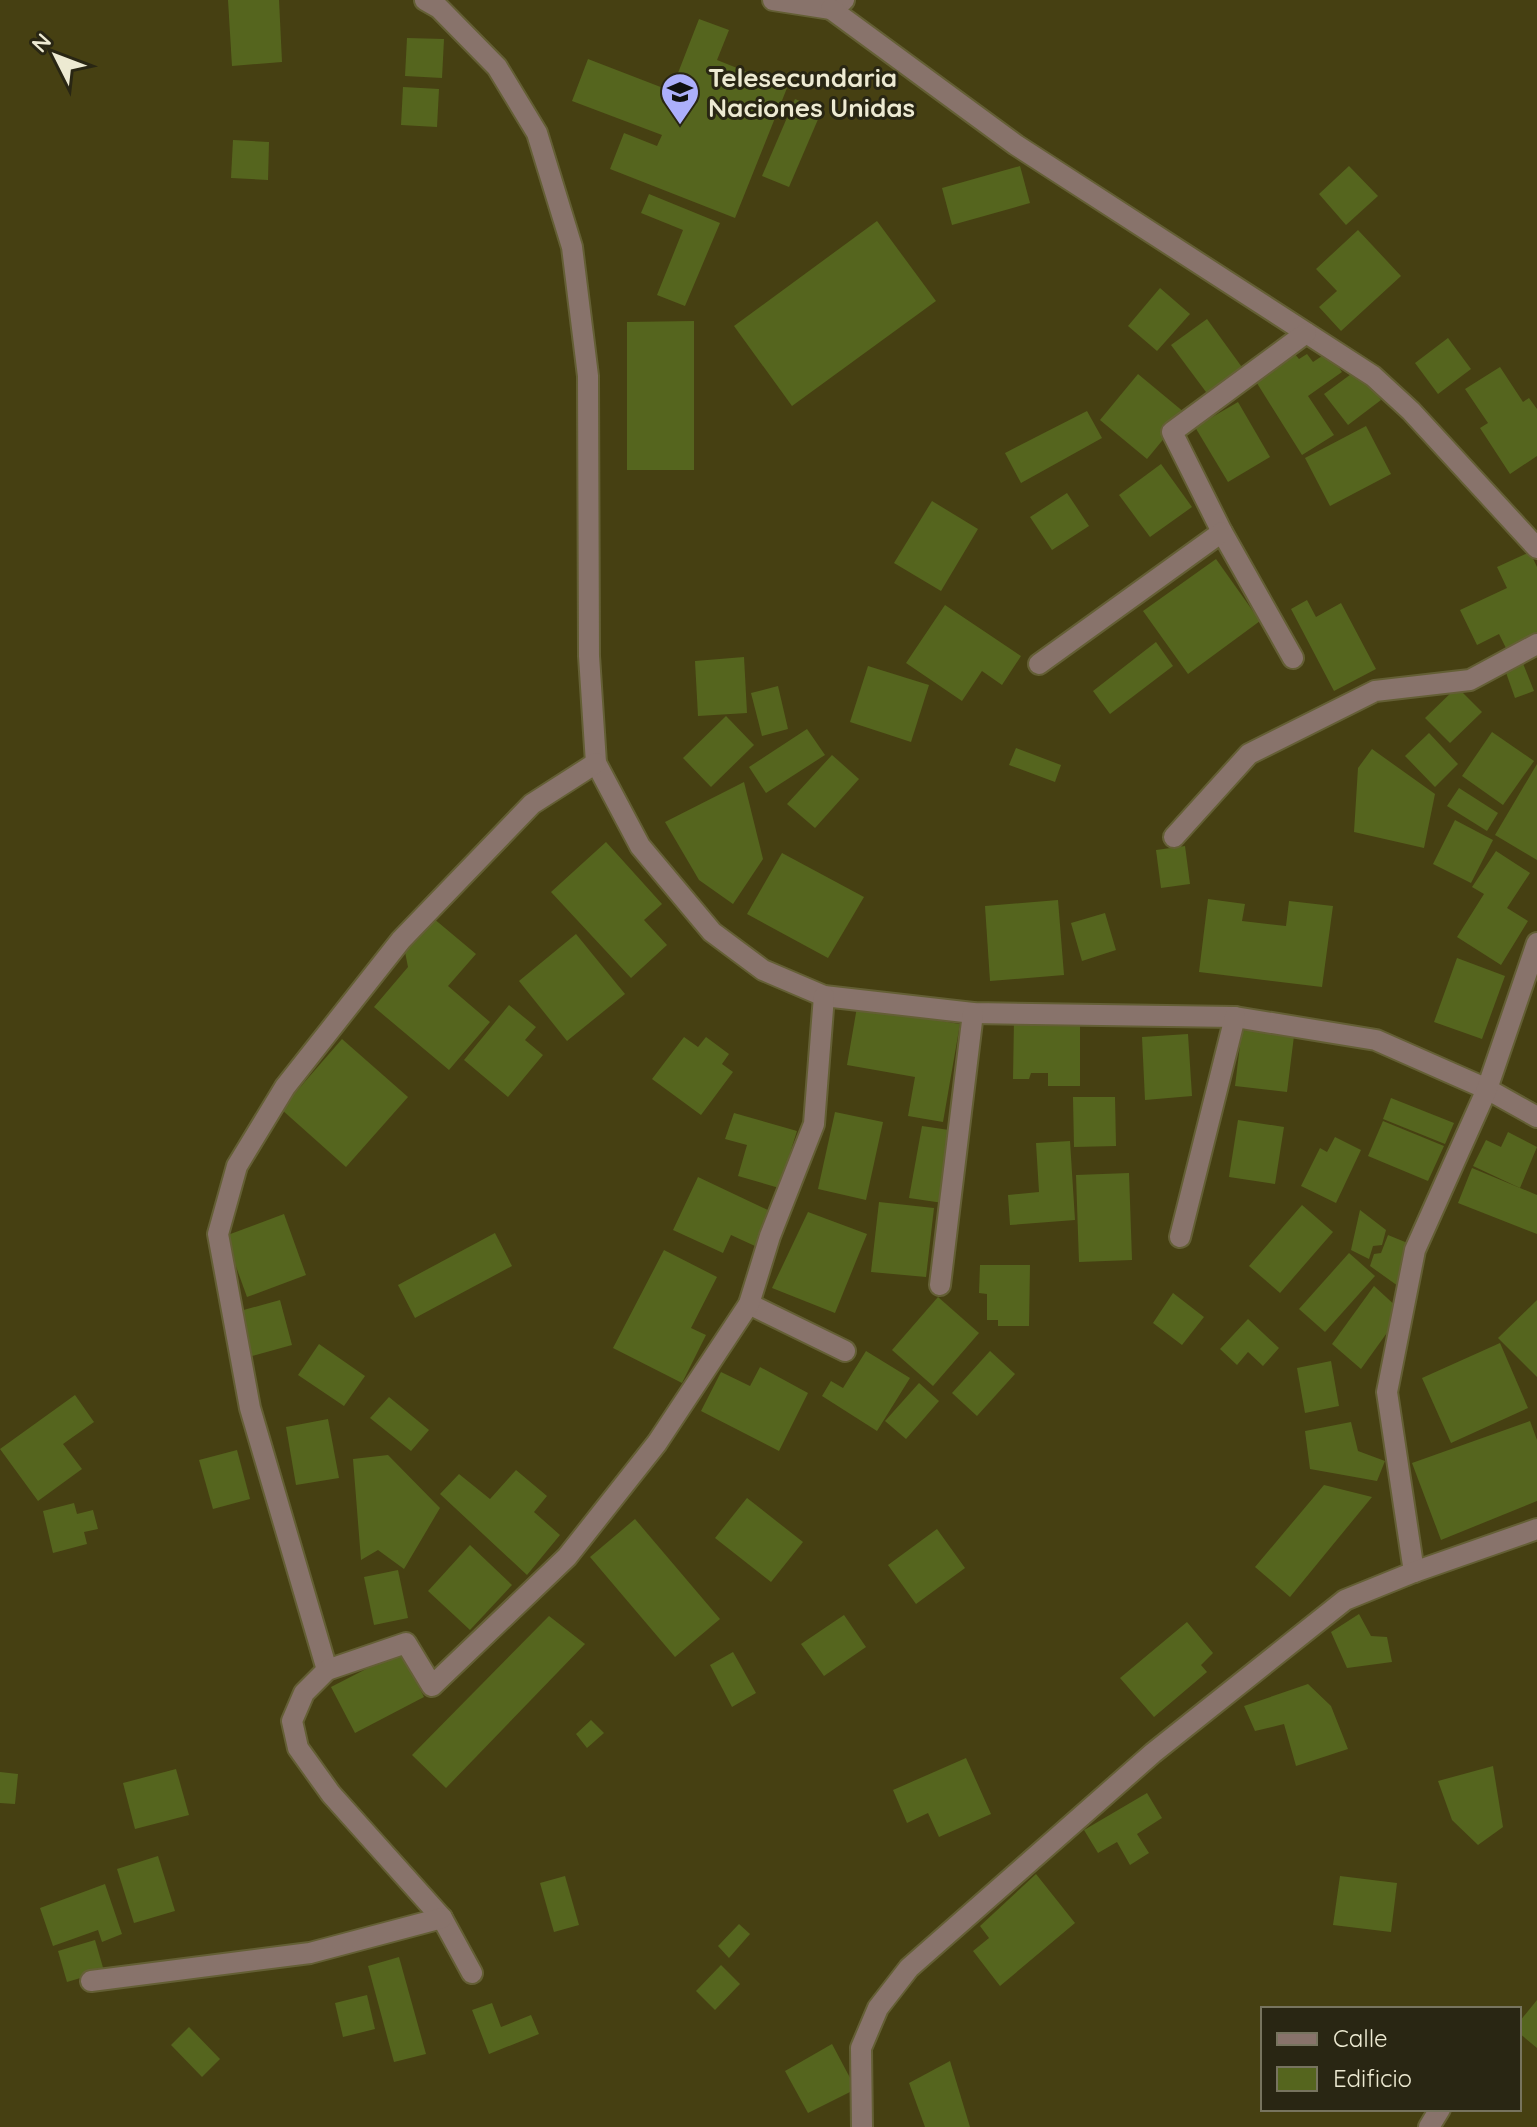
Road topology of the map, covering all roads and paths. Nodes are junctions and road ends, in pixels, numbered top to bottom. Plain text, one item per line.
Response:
1 (425, 0) edge
2 (773, 0) edge
3 (838, 4) edge
4 (1306, 333) junction
5 (1222, 532) junction
6 (1537, 548) edge
7 (1537, 644) edge
8 (1293, 658) dead end
9 (1039, 664) dead end
10 (596, 763) junction
11 (1174, 837) dead end
12 (1537, 943) edge
13 (824, 996) junction
14 (973, 1013) junction
15 (1235, 1017) junction
16 (1487, 1089) junction
17 (1537, 1117) edge
18 (1180, 1237) dead end
19 (940, 1285) dead end
20 (749, 1304) junction
21 (845, 1351) dead end
22 (1537, 1529) edge
23 (1414, 1572) junction
24 (327, 1670) junction
25 (442, 1918) junction
26 (472, 1973) dead end
27 (91, 1981) dead end
28 (862, 2127) edge

1 - 10 street
2 - 3 street
3 - 4 street
4 - 5 street
4 - 6 street
5 - 8 street
5 - 9 street
7 - 11 street
10 - 13 street
10 - 24 street
12 - 16 street
13 - 14 street
13 - 20 street
14 - 15 street
14 - 19 street
15 - 16 street
15 - 18 street
16 - 17 street
16 - 23 street
20 - 21 street
20 - 24 street
22 - 23 street
23 - 28 street
24 - 25 street
25 - 26 street
25 - 27 street

